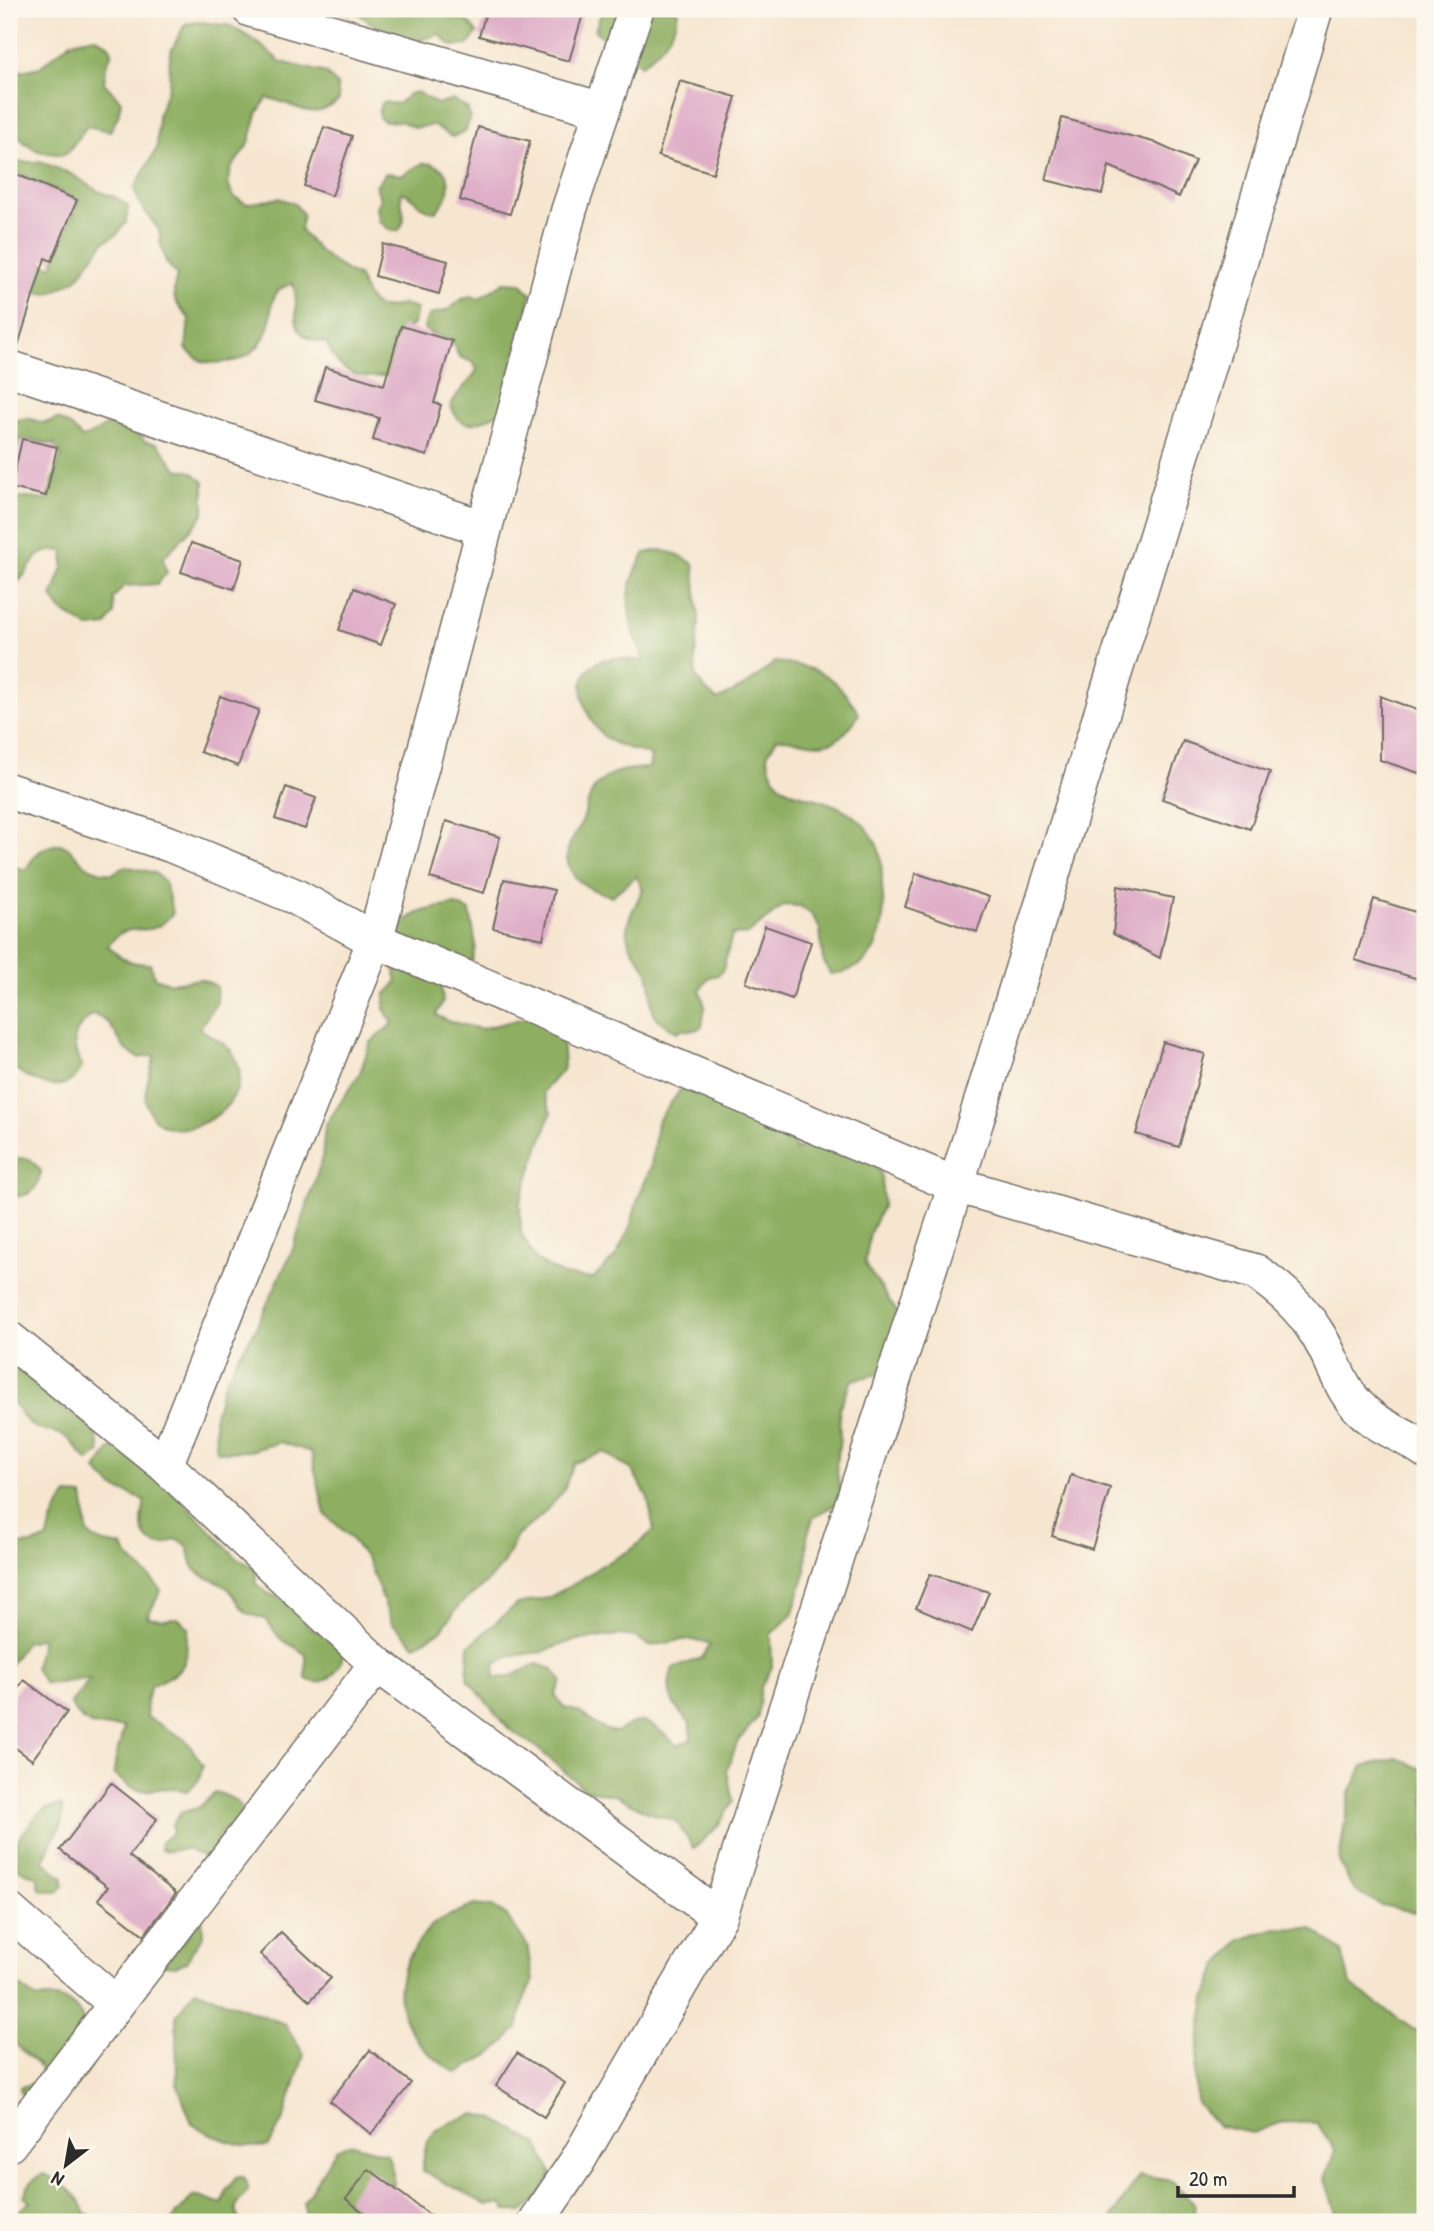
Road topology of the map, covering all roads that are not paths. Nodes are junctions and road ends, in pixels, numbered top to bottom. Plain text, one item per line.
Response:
1 (250, 9) edge
2 (635, 9) edge
3 (1315, 9) edge
4 (602, 110) junction
5 (9, 368) edge
6 (483, 528) junction
7 (9, 790) edge
8 (375, 940) junction
9 (956, 1185) junction
10 (9, 1339) edge
11 (1425, 1450) edge
12 (165, 1465) junction
13 (377, 1664) junction
14 (9, 1911) edge
15 (719, 1917) junction
16 (116, 2004) junction
17 (9, 2144) edge
18 (537, 2222) edge

1 - 4 street
2 - 4 street
3 - 9 street
4 - 6 street
5 - 6 street
6 - 8 street
7 - 8 street
8 - 9 street
8 - 12 street
9 - 11 street
9 - 15 street
10 - 12 street
12 - 13 street
13 - 15 street
13 - 16 street
14 - 16 street
15 - 18 street
16 - 17 street

